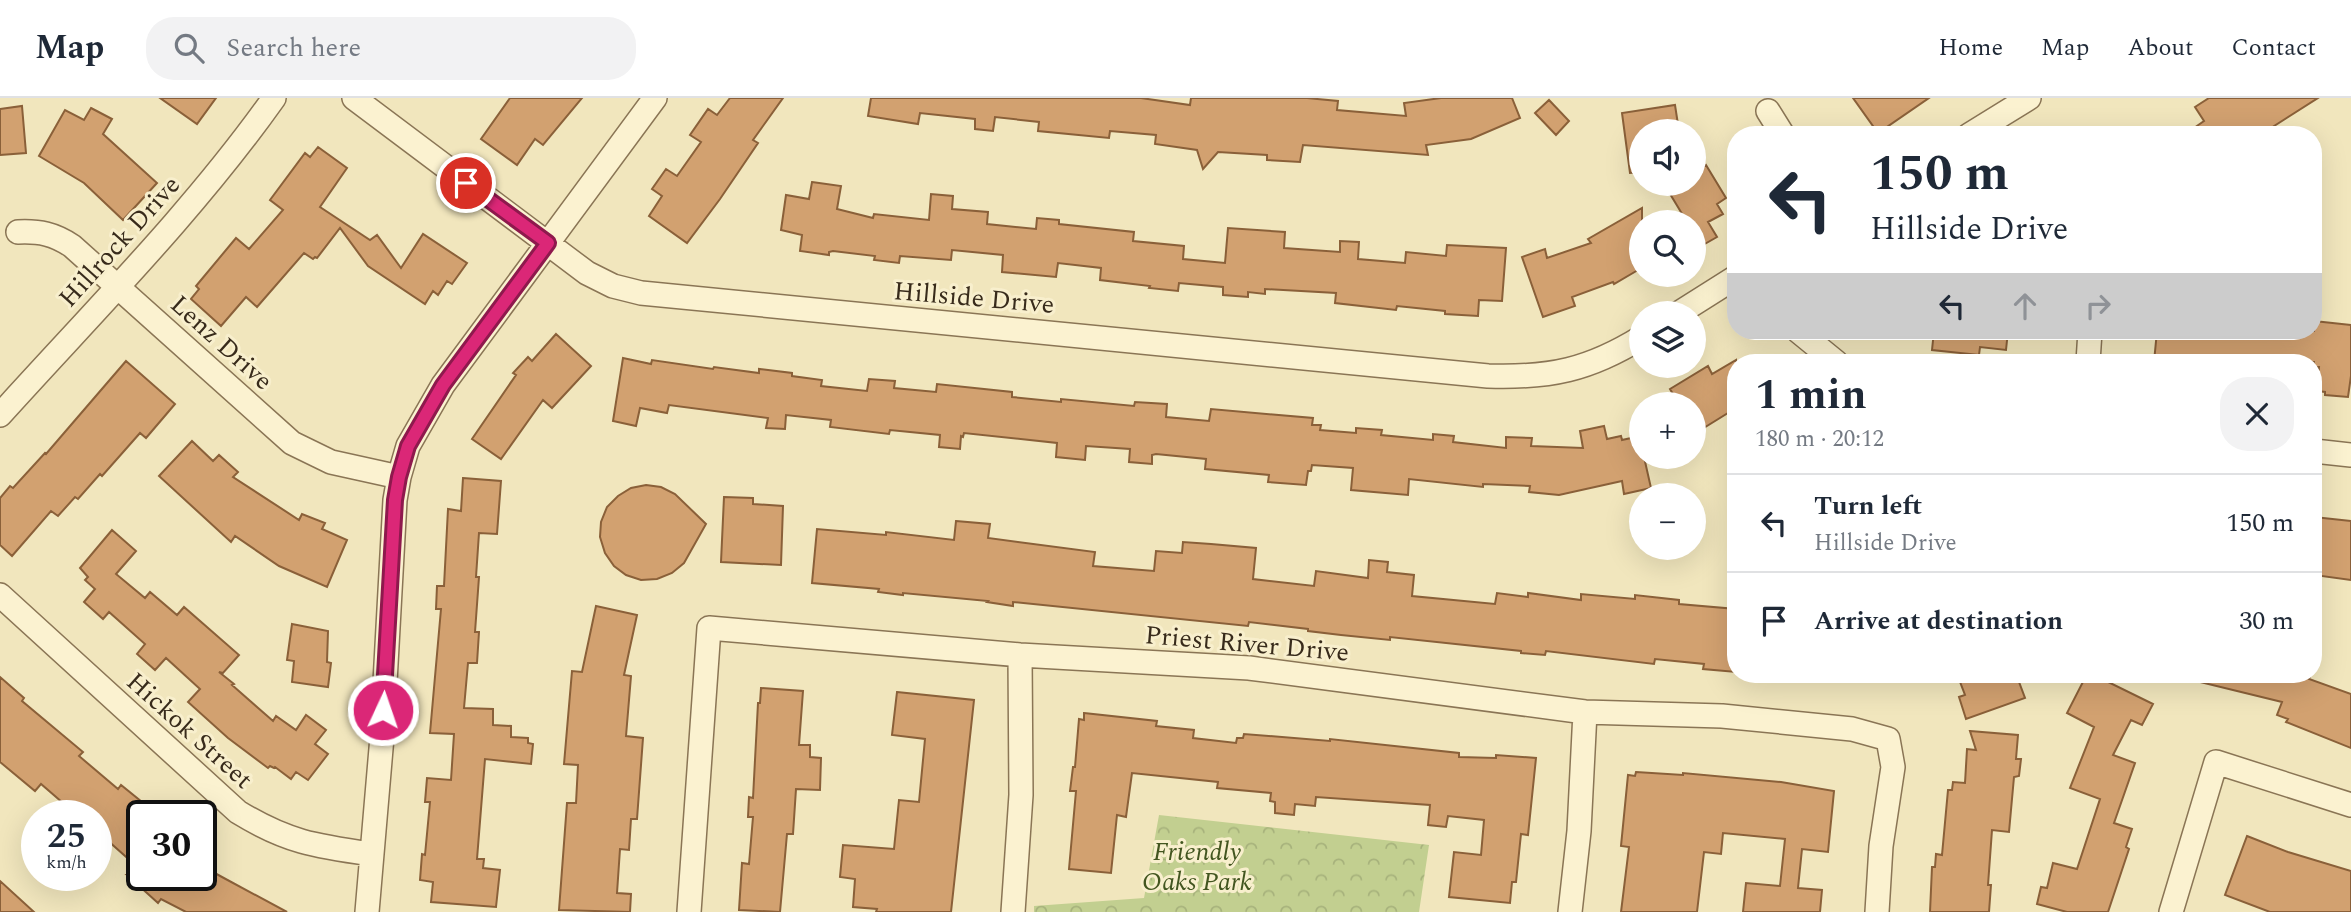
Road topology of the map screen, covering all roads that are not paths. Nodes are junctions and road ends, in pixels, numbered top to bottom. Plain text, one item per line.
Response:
1 (274, 98) edge
2 (354, 98) edge
3 (655, 98) edge
4 (2029, 98) edge
5 (1768, 111) dead end
6 (1777, 126) edge
7 (1984, 126) edge
8 (18, 232) dead end
9 (548, 243) junction
10 (1727, 283) edge
11 (117, 286) junction
12 (1698, 301) edge
13 (1809, 340) edge
14 (1629, 345) edge
15 (1826, 354) edge
16 (0, 415) edge
17 (2322, 452) edge
18 (2351, 455) edge
19 (399, 477) junction
20 (0, 595) edge
21 (1020, 655) junction
22 (1585, 712) junction
23 (2351, 805) edge
24 (371, 854) junction
25 (367, 912) edge
26 (689, 912) edge
27 (1013, 912) edge
28 (1570, 912) edge
29 (1877, 912) edge
30 (2171, 912) edge

1 - 11 street, Hillrock Drive
2 - 9 street, Hillside Drive
3 - 9 street
4 - 7 street
5 - 6 street
8 - 11 street, Lenz Drive
9 - 14 street, Hillside Drive
9 - 19 street
10 - 12 street
11 - 16 street, Hillrock Drive
11 - 19 street, Lenz Drive
13 - 15 street
17 - 18 street
19 - 24 street
20 - 24 street, Hickok Street
21 - 22 street, Priest River Drive
21 - 26 street, Priest River Drive
21 - 27 street
22 - 28 street
22 - 29 street, Priest River Drive
23 - 30 street
24 - 25 street

